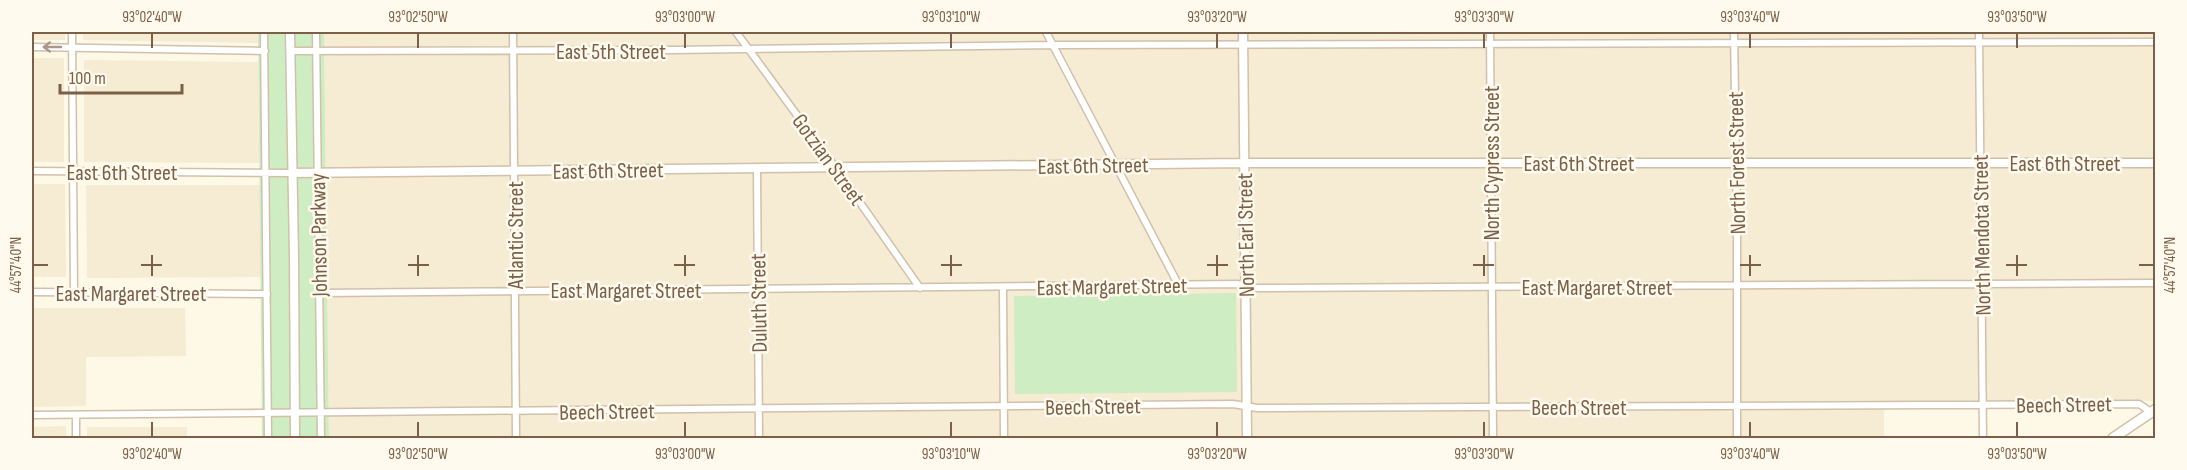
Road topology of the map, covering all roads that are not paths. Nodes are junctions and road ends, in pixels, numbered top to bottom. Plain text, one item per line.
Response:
1 (72, 32) edge
2 (264, 32) edge
3 (290, 32) edge
4 (316, 32) edge
5 (513, 32) edge
6 (736, 32) edge
7 (1046, 32) edge
8 (1243, 32) edge
9 (1490, 32) edge
10 (1734, 32) edge
11 (1979, 32) edge
12 (1734, 42) junction
13 (1979, 42) junction
14 (2156, 42) edge
15 (1490, 43) junction
16 (1053, 45) junction
17 (1243, 45) junction
18 (32, 47) edge
19 (72, 47) junction
20 (748, 50) junction
21 (265, 51) junction
22 (291, 51) junction
23 (316, 51) junction
24 (514, 51) junction
25 (1244, 163) junction
26 (1491, 163) junction
27 (1735, 163) junction
28 (1980, 164) junction
29 (2156, 164) edge
30 (1117, 165) junction
31 (835, 167) junction
32 (757, 168) junction
33 (32, 171) edge
34 (73, 171) junction
35 (515, 171) junction
36 (266, 172) junction
37 (292, 173) junction
38 (317, 173) junction
39 (2156, 283) edge
40 (1982, 284) junction
41 (1737, 285) junction
42 (1179, 286) junction
43 (1246, 286) junction
44 (1491, 287) junction
45 (920, 288) junction
46 (1003, 288) junction
47 (758, 290) junction
48 (515, 291) junction
49 (32, 292) edge
50 (74, 292) junction
51 (319, 293) junction
52 (267, 294) junction
53 (1983, 405) junction
54 (1737, 406) junction
55 (1004, 407) junction
56 (1246, 407) junction
57 (1492, 407) junction
58 (759, 409) junction
59 (2153, 410) edge
60 (321, 412) junction
61 (516, 412) junction
62 (268, 413) junction
63 (294, 413) junction
64 (32, 415) edge
65 (76, 415) junction
66 (76, 438) edge
67 (268, 438) edge
68 (295, 438) edge
69 (321, 438) edge
70 (516, 438) edge
71 (759, 438) edge
72 (1004, 438) edge
73 (1247, 438) edge
74 (1493, 438) edge
75 (1737, 438) edge
76 (1983, 438) edge
77 (2113, 438) edge

1 - 19 street
2 - 21 street
3 - 22 street, Johnson Parkway
4 - 23 street, Johnson Parkway
5 - 24 street, Atlantic Street
6 - 20 street, Gotzian Street
7 - 16 street
8 - 17 street, North Earl Street
9 - 15 street, North Cypress Street
10 - 12 street, North Forest Street
11 - 13 street, North Mendota Street
12 - 13 street, East 5th Street
12 - 15 street, East 5th Street
12 - 27 street, North Forest Street
13 - 14 street, East 5th Street
13 - 28 street, North Mendota Street
15 - 17 street, East 5th Street
15 - 26 street, North Cypress Street
16 - 17 street, East 5th Street
16 - 20 street, East 5th Street
16 - 30 street
17 - 25 street, North Earl Street
19 -> 18 street
19 - 21 street
19 - 34 street
20 - 24 street, East 5th Street
20 - 31 street, Gotzian Street
21 - 36 street
22 - 23 street, East 5th Street
22 - 37 street, Johnson Parkway
23 - 24 street, East 5th Street
23 - 38 street, Johnson Parkway
24 - 35 street, Atlantic Street
25 - 26 street, East 6th Street
25 - 30 street, East 6th Street
25 - 43 street, North Earl Street
26 - 27 street, East 6th Street
26 - 44 street, North Cypress Street
27 - 28 street, East 6th Street
27 - 41 street, North Forest Street
28 - 29 street, East 6th Street
28 - 40 street, North Mendota Street
30 - 31 street, East 6th Street
30 - 42 street
31 - 32 street, East 6th Street
31 - 45 street, Gotzian Street
32 - 35 street, East 6th Street
32 - 47 street, Duluth Street
33 - 34 street, East 6th Street
34 - 36 street, East 6th Street
34 - 50 street
35 - 38 street, East 6th Street
35 - 48 street, Atlantic Street
36 - 37 street, East 6th Street
36 - 52 street
37 - 38 street, East 6th Street
37 - 63 street, Johnson Parkway
38 - 51 street, Johnson Parkway
39 - 40 street, East Margaret Street
40 - 41 street, East Margaret Street
40 - 53 street, North Mendota Street
41 - 44 street, East Margaret Street
41 - 54 street, North Forest Street
42 - 43 street, East Margaret Street
42 - 46 street, East Margaret Street
43 - 44 street, East Margaret Street
43 - 56 street, North Earl Street
44 - 57 street, North Cypress Street
45 - 46 street, East Margaret Street
45 - 47 street, East Margaret Street
46 - 55 street
47 - 48 street, East Margaret Street
47 - 58 street, Duluth Street
48 - 51 street, East Margaret Street
48 - 61 street, Atlantic Street
49 - 50 street, East Margaret Street
50 - 52 street, East Margaret Street
51 - 60 street, Johnson Parkway
52 - 62 street
53 - 54 street, Beech Street
53 - 59 street, Beech Street
53 - 76 street, North Mendota Street
54 - 57 street, Beech Street
54 - 75 street, North Forest Street
55 - 56 street, Beech Street
55 - 58 street, Beech Street
55 - 72 street
56 - 57 street, Beech Street
56 - 73 street, North Earl Street
57 - 74 street, North Cypress Street
58 - 61 street, Beech Street
58 - 71 street, Duluth Street
59 - 77 main road
60 - 61 street, Beech Street
60 - 63 street, Beech Street
60 - 69 street, Johnson Parkway
61 - 70 street, Atlantic Street
62 - 63 street, Beech Street
62 - 65 street, Beech Street
62 - 67 street
63 - 68 street, Johnson Parkway
64 - 65 street, Beech Street
65 - 66 street

